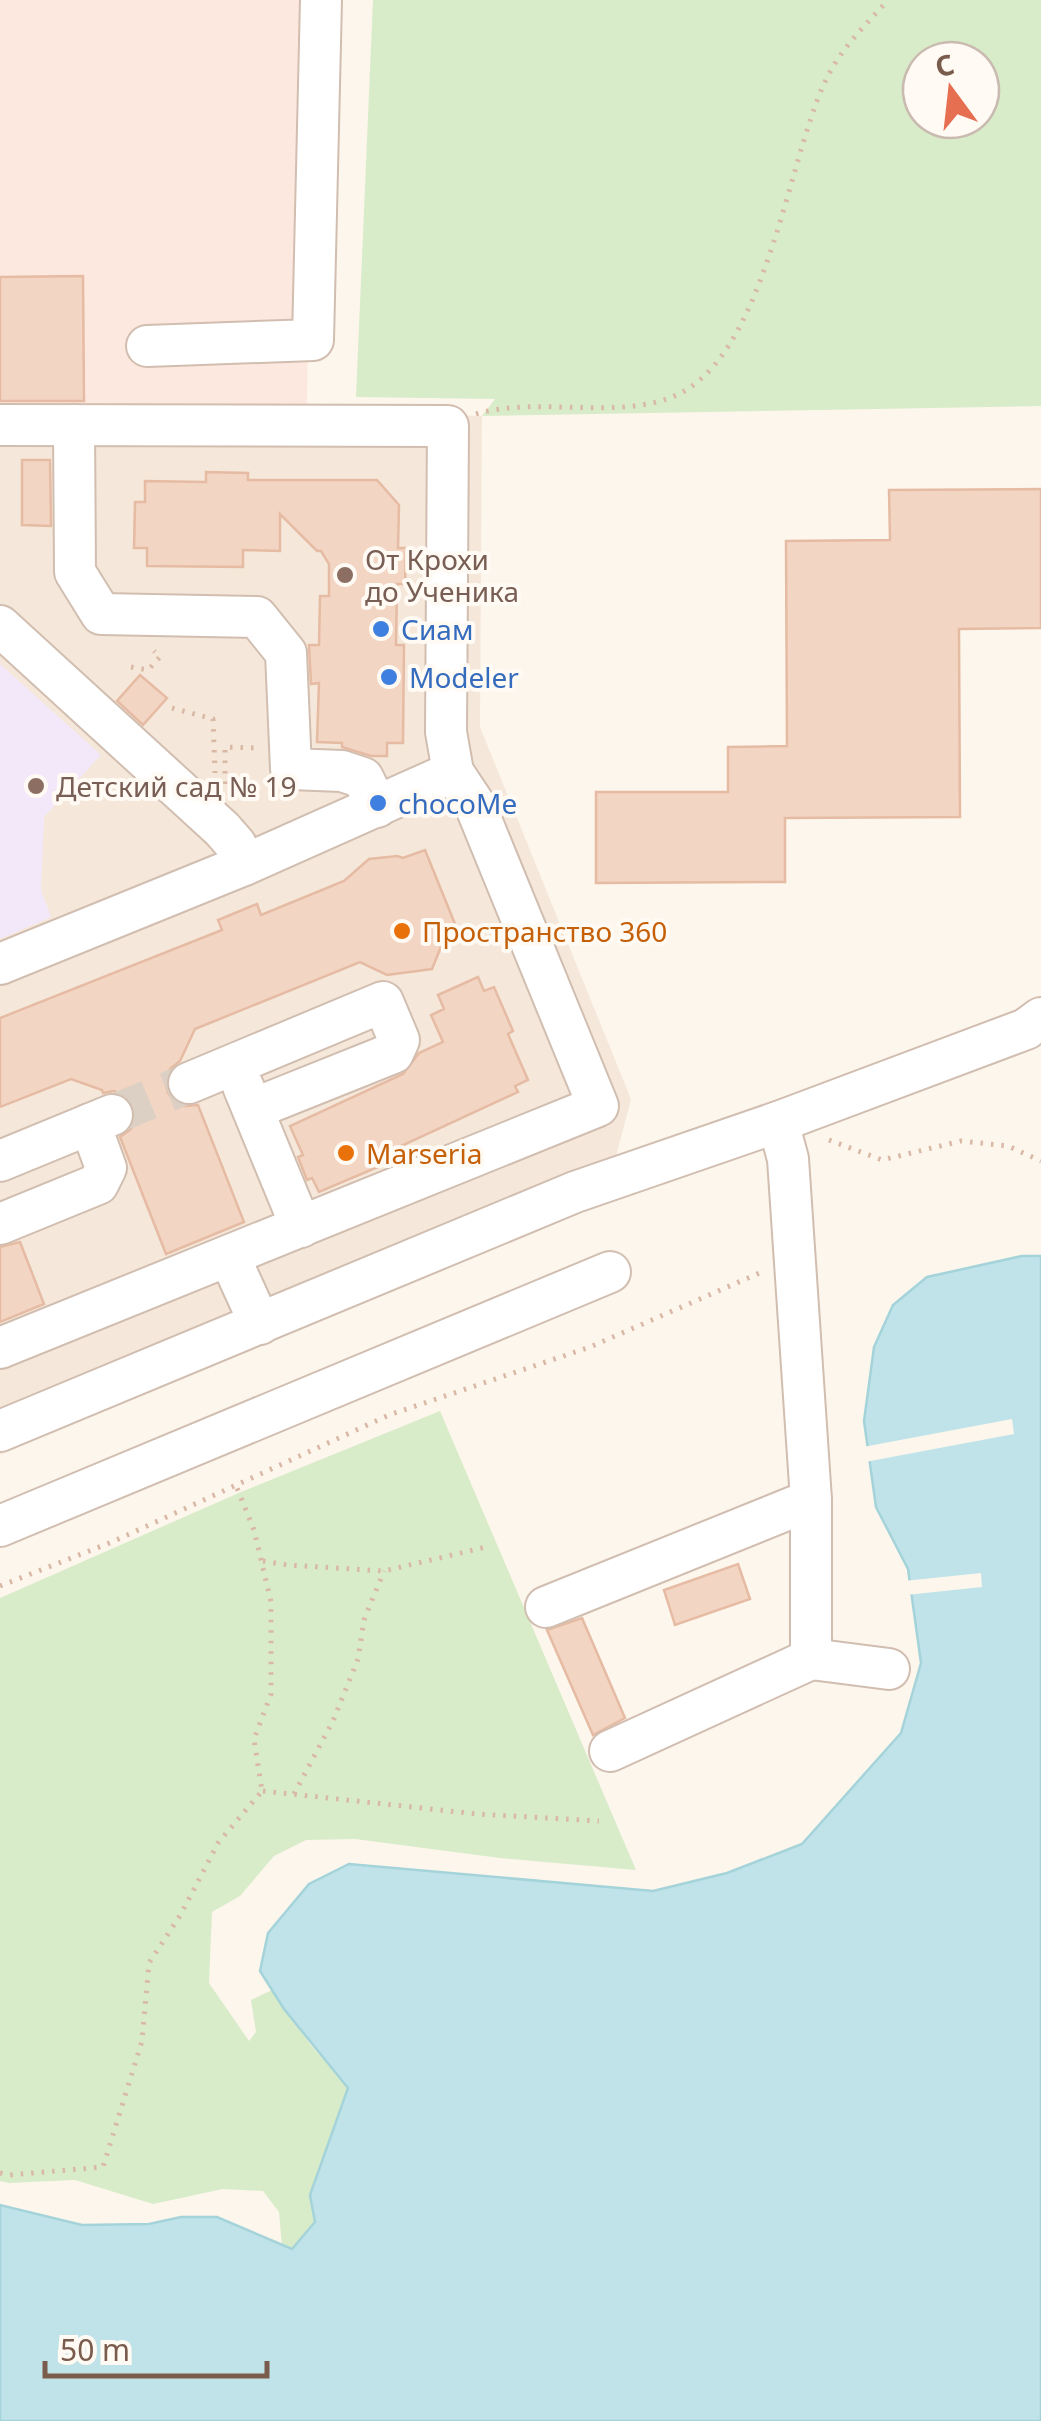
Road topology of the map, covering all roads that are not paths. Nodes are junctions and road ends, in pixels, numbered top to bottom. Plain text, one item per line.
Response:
1 (321, 0) edge
2 (146, 346) dead end
3 (0, 425) edge
4 (74, 425) junction
5 (0, 626) edge
6 (453, 772) junction
7 (377, 806) junction
8 (244, 864) junction
9 (0, 964) edge
10 (1041, 1018) edge
11 (234, 1064) junction
12 (189, 1083) tunnel mouth
13 (253, 1108) junction
14 (778, 1122) junction
15 (2, 1154) edge
16 (0, 1224) edge
17 (302, 1226) junction
18 (230, 1256) junction
19 (610, 1272) dead end
20 (260, 1324) junction
21 (0, 1348) edge
22 (0, 1431) edge
23 (810, 1500) junction
24 (0, 1526) edge
25 (546, 1608) dead end
26 (811, 1659) junction
27 (889, 1669) dead end
28 (610, 1750) dead end

1 - 2 lane
3 - 4 lane
4 - 6 lane
4 - 7 lane
5 - 8 lane
6 - 7 lane
6 - 17 lane
7 - 8 lane
8 - 9 lane
10 - 14 lane
11 - 12 lane
11 - 13 lane
11 - 13 lane
13 - 17 lane
14 - 20 lane
14 - 23 lane
15 - 16 lane
17 - 18 lane
18 - 20 lane
18 - 21 lane
19 - 24 lane
20 - 22 lane
23 - 25 lane
23 - 26 lane
26 - 27 lane
26 - 28 lane

